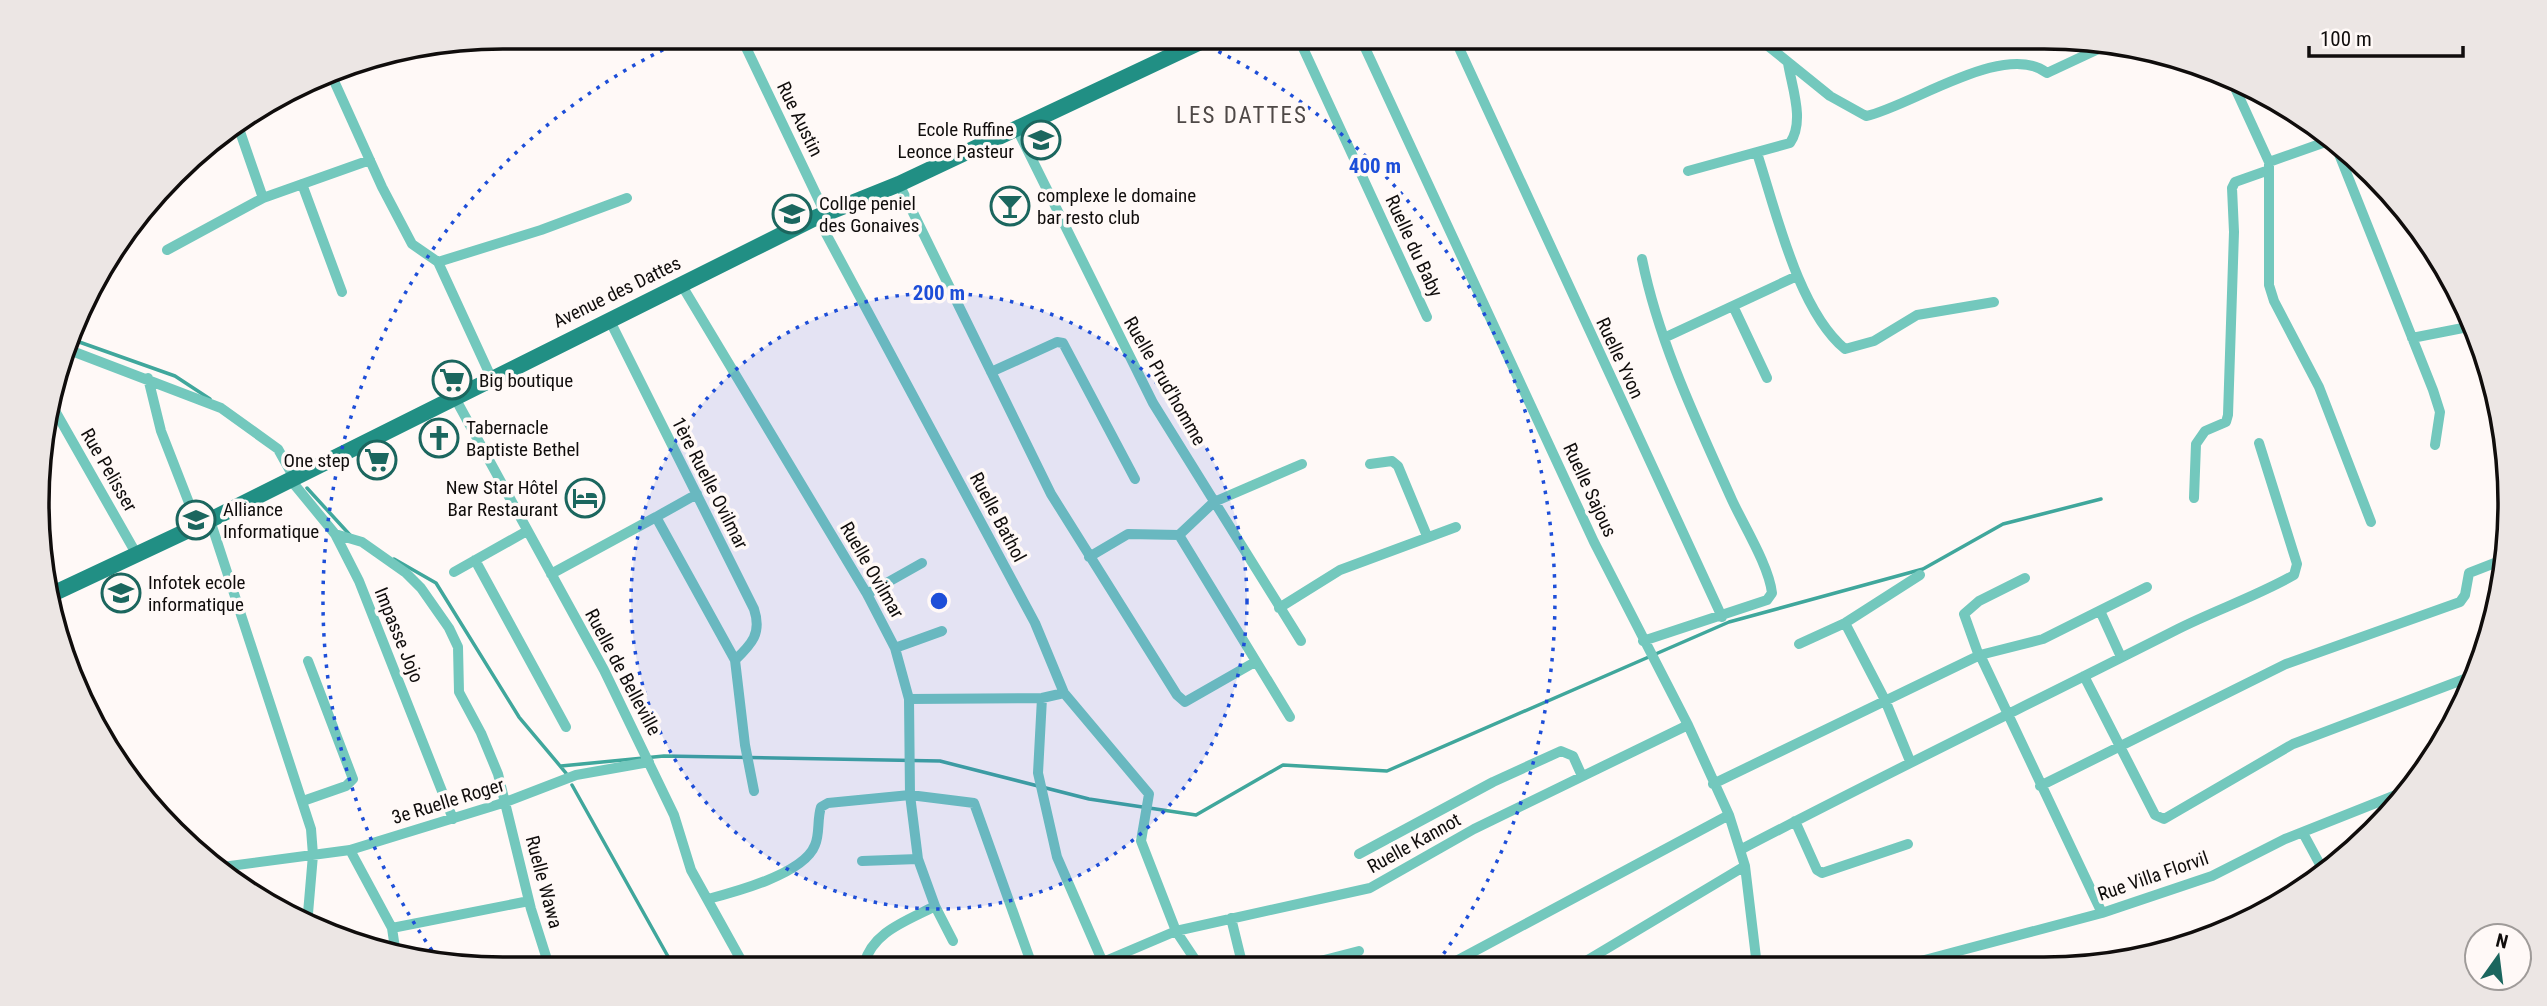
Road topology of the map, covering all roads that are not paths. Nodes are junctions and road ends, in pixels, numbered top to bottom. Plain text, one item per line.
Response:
1 (746, 49) edge
2 (1180, 49) edge
3 (1304, 49) edge
4 (1366, 49) edge
5 (1460, 49) edge
6 (1771, 49) edge
7 (2092, 52) edge
8 (1788, 63) junction
9 (334, 82) edge
10 (2237, 92) edge
11 (1017, 128) junction
12 (238, 135) edge
13 (2321, 144) edge
14 (1757, 152) junction
15 (370, 160) junction
16 (2343, 162) edge
17 (2269, 166) junction
18 (1688, 171) dead end
19 (302, 184) junction
20 (899, 184) junction
21 (263, 198) junction
22 (626, 198) dead end
23 (821, 216) junction
24 (167, 250) dead end
25 (1642, 259) dead end
26 (438, 262) junction
27 (1797, 276) junction
28 (681, 284) junction
29 (342, 292) dead end
30 (1993, 302) dead end
31 (1733, 306) junction
32 (1427, 317) dead end
33 (609, 319) junction
34 (2463, 328) edge
35 (1666, 337) junction
36 (2412, 338) junction
37 (75, 352) edge
38 (991, 372) junction
39 (491, 377) junction
40 (148, 378) junction
41 (1767, 378) dead end
42 (455, 398) junction
43 (58, 416) edge
44 (2259, 443) dead end
45 (2435, 445) dead end
46 (1302, 464) dead end
47 (1370, 464) dead end
48 (291, 477) junction
49 (1135, 479) dead end
50 (696, 494) junction
51 (2194, 498) dead end
52 (1214, 502) junction
53 (656, 517) junction
54 (204, 523) junction
55 (2371, 523) dead end
56 (1456, 527) dead end
57 (527, 531) junction
58 (335, 534) junction
59 (1180, 535) junction
60 (1427, 536) junction
61 (137, 555) junction
62 (1089, 556) junction
63 (475, 560) junction
64 (922, 562) dead end
65 (2494, 563) edge
66 (454, 572) dead end
67 (551, 574) junction
68 (1920, 575) dead end
69 (2025, 578) dead end
70 (2147, 587) dead end
71 (58, 592) edge
72 (867, 594) junction
73 (1279, 608) junction
74 (2101, 613) junction
75 (1722, 617) junction
76 (1844, 623) junction
77 (942, 631) dead end
78 (1643, 640) junction
79 (1301, 641) dead end
80 (1799, 643) dead end
81 (895, 648) junction
82 (1980, 655) junction
83 (2122, 657) junction
84 (735, 660) junction
85 (308, 661) dead end
86 (1255, 662) junction
87 (2084, 676) junction
88 (2462, 680) edge
89 (1064, 693) junction
90 (1042, 698) junction
91 (909, 699) junction
92 (1885, 700) junction
93 (2007, 716) junction
94 (1290, 717) dead end
95 (1688, 725) junction
96 (566, 727) dead end
97 (2121, 746) junction
98 (648, 758) junction
99 (1910, 761) junction
100 (1583, 776) junction
101 (1713, 784) junction
102 (2040, 786) junction
103 (754, 791) dead end
104 (910, 796) junction
105 (2388, 798) edge
106 (303, 801) junction
107 (506, 802) junction
108 (1729, 815) junction
109 (453, 819) junction
110 (1795, 821) junction
111 (2303, 833) junction
112 (1908, 844) dead end
113 (350, 850) junction
114 (1740, 850) junction
115 (1359, 854) dead end
116 (313, 855) junction
117 (918, 859) junction
118 (862, 861) dead end
119 (2319, 863) edge
120 (1745, 866) junction
121 (232, 867) edge
122 (708, 899) junction
123 (529, 901) junction
124 (935, 905) junction
125 (308, 913) edge
126 (2102, 913) junction
127 (1231, 918) junction
128 (392, 928) junction
129 (1176, 931) junction
130 (954, 941) dead end
131 (394, 944) edge
132 (1359, 951) dead end
133 (1948, 954) junction
134 (546, 957) edge
135 (739, 957) edge
136 (866, 957) edge
137 (1029, 957) edge
138 (1101, 957) edge
139 (1121, 957) edge
140 (1193, 957) edge
141 (1241, 957) edge
142 (1336, 957) edge
143 (1464, 957) edge
144 (1593, 957) edge
145 (1756, 957) edge
146 (1936, 957) edge
147 (1949, 957) edge

1 - 23 street, Rue Austin
2 - 11 main road, Avenue des Dattes
3 - 32 street, Ruelle du Baby
4 - 78 street, Ruelle Sajous
5 - 75 street, Ruelle Yvon
6 - 8 street
7 - 8 street
8 - 14 street
9 - 15 street
10 - 17 street
11 - 20 main road, Avenue des Dattes
11 - 52 street, Ruelle Prud'homme
12 - 21 street
13 - 17 street
14 - 18 street
14 - 27 street
15 - 19 street
15 - 26 street
16 - 36 street
17 - 51 street
17 - 55 street
19 - 21 street
19 - 29 street
20 - 23 main road, Avenue des Dattes
20 - 38 street
21 - 24 street
22 - 26 street
23 - 28 main road, Avenue des Dattes
23 - 89 street, Ruelle Bathol
25 - 35 street
26 - 39 street
27 - 30 street
27 - 31 street
28 - 33 main road, Avenue des Dattes
28 - 72 street, Ruelle Ovilmar
31 - 35 street
31 - 41 street
33 - 39 main road, Avenue des Dattes
33 - 50 street, 1ère Ruelle Ovilmar
34 - 36 street
35 - 75 street
36 - 45 street
37 - 40 street, Impasse Jojo
38 - 49 street
38 - 62 street
39 - 42 main road, Avenue des Dattes
40 - 48 street, Impasse Jojo
40 - 54 street
42 - 48 main road, Avenue des Dattes
42 - 57 street, Ruelle de Belleville
43 - 61 street, Rue Pelisser
44 - 83 street
46 - 52 street
47 - 60 street
48 - 54 main road, Avenue des Dattes
48 - 58 street, Impasse Jojo
50 - 53 street
50 - 84 street, 1ère Ruelle Ovilmar
52 - 59 street
52 - 73 street, Ruelle Prud'homme
53 - 67 street
53 - 84 street
54 - 61 main road, Avenue des Dattes
54 - 106 street
56 - 60 street
57 - 63 street
57 - 67 street, Ruelle de Belleville
58 - 107 street, Ruelle Wawa
58 - 109 street, Impasse Jojo
59 - 62 street
59 - 86 street
60 - 73 street
61 - 71 main road, Avenue des Dattes
62 - 86 street
63 - 66 street
63 - 96 street
64 - 72 street
65 - 97 street
67 - 98 street, Ruelle de Belleville
68 - 76 street
69 - 82 street
70 - 74 street
72 - 81 street, Ruelle Ovilmar
73 - 79 street, Ruelle Prud'homme
74 - 82 street
74 - 83 street
75 - 78 street
76 - 80 street
76 - 92 street
77 - 81 street
78 - 95 street, Ruelle Sajous
81 - 91 street, Ruelle Ovilmar
82 - 92 street
82 - 93 street
83 - 87 street
84 - 103 street
85 - 106 street
86 - 94 street
87 - 93 street
87 - 97 street
88 - 97 street
89 - 90 street
89 - 129 street, Ruelle Bathol
90 - 91 street
90 - 138 street
91 - 104 street, Ruelle Ovilmar
92 - 99 street
92 - 101 street
93 - 99 street
93 - 102 street
95 - 100 street, Ruelle Kannot
95 - 101 street, Ruelle Sajous
97 - 102 street
98 - 107 street, 3e Ruelle Roger
98 - 122 street, Ruelle de Belleville
99 - 110 street
100 - 115 street
100 - 127 street, Ruelle Kannot
101 - 108 street, Ruelle Sajous
102 - 126 street
104 - 117 street, Ruelle Ovilmar
104 - 122 street
104 - 137 street
105 - 111 street, Rue Villa Florvil
106 - 116 street
107 - 109 street, 3e Ruelle Roger
107 - 123 street, Ruelle Wawa
108 - 114 street, Ruelle Sajous
108 - 143 street
109 - 113 street, 3e Ruelle Roger
110 - 112 street
110 - 114 street
111 - 119 street
111 - 126 street, Rue Villa Florvil
113 - 116 street, 3e Ruelle Roger
113 - 128 street
114 - 120 street, Ruelle Sajous
116 - 121 street, 3e Ruelle Roger
116 - 125 street
117 - 118 street
117 - 124 street, Ruelle Ovilmar
120 - 144 street
120 - 145 street, Ruelle Sajous
122 - 135 street, Ruelle de Belleville
123 - 128 street
123 - 134 street, Ruelle Wawa
124 - 130 street, Ruelle Ovilmar
124 - 136 street
126 - 133 street, Rue Villa Florvil
127 - 129 street, Ruelle Kannot
127 - 141 street
128 - 131 street
129 - 139 street, Ruelle Kannot
129 - 140 street, Ruelle Bathol
132 - 142 street
133 - 146 street, Rue Villa Florvil
133 - 147 street

